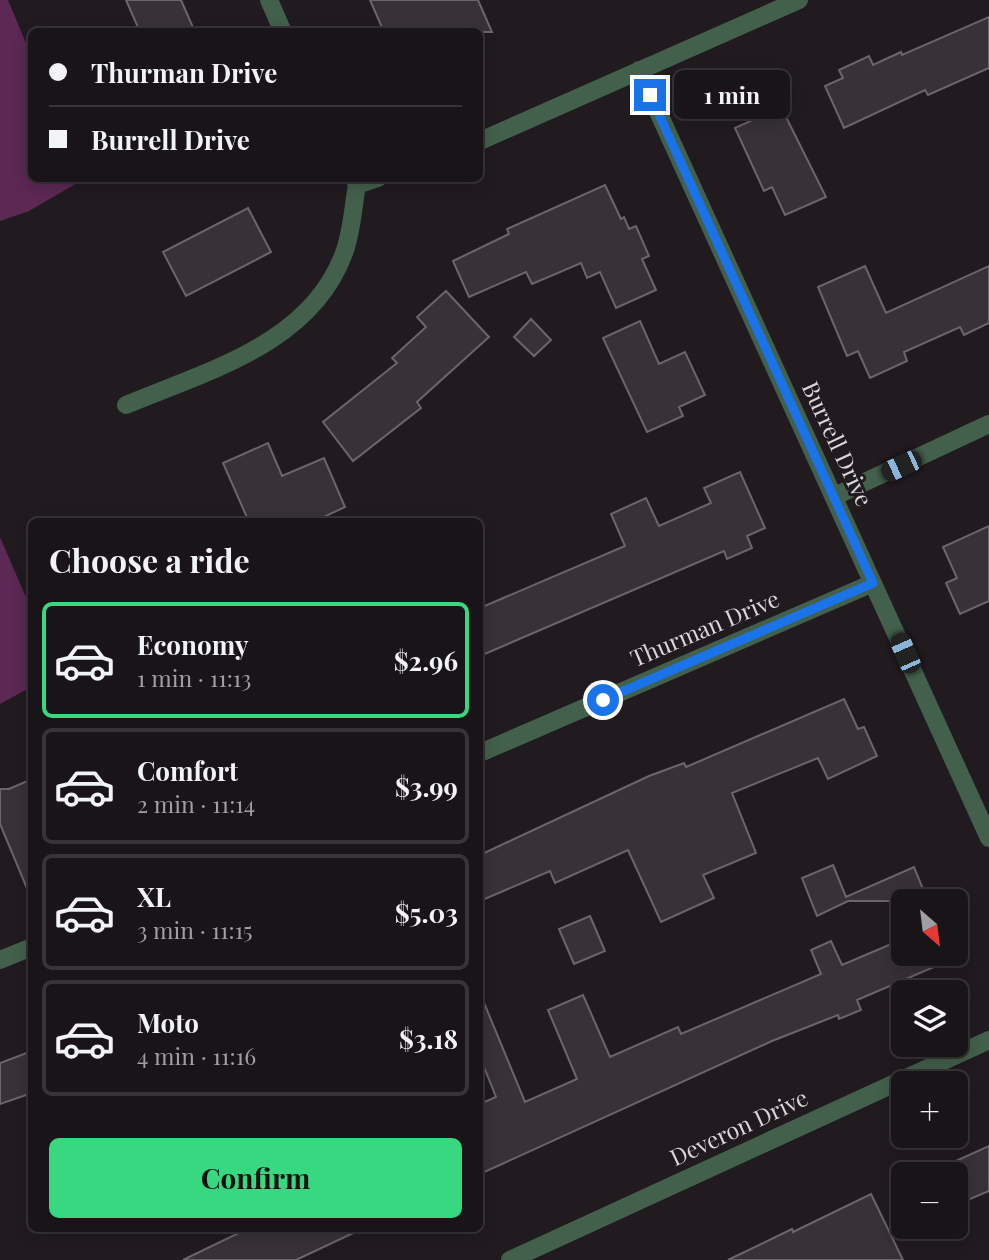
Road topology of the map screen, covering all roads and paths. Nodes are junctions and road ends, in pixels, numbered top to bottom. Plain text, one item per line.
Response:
1 (269, 0) edge
2 (799, 0) edge
3 (281, 28) edge
4 (639, 70) junction
5 (483, 140) edge
6 (356, 182) edge
7 (126, 405) dead end
8 (989, 424) edge
9 (835, 496) junction
10 (873, 583) junction
11 (483, 752) edge
12 (989, 838) edge
13 (28, 949) edge
14 (0, 960) edge
15 (989, 1040) edge
16 (510, 1260) edge

1 - 3 street
2 - 4 street
4 - 5 street
4 - 9 street, Burrell Drive
6 - 7 street
8 - 9 street
9 - 10 street, Burrell Drive
10 - 11 street, Thurman Drive
10 - 12 street, Burrell Drive
13 - 14 street
15 - 16 street, Deveron Drive

